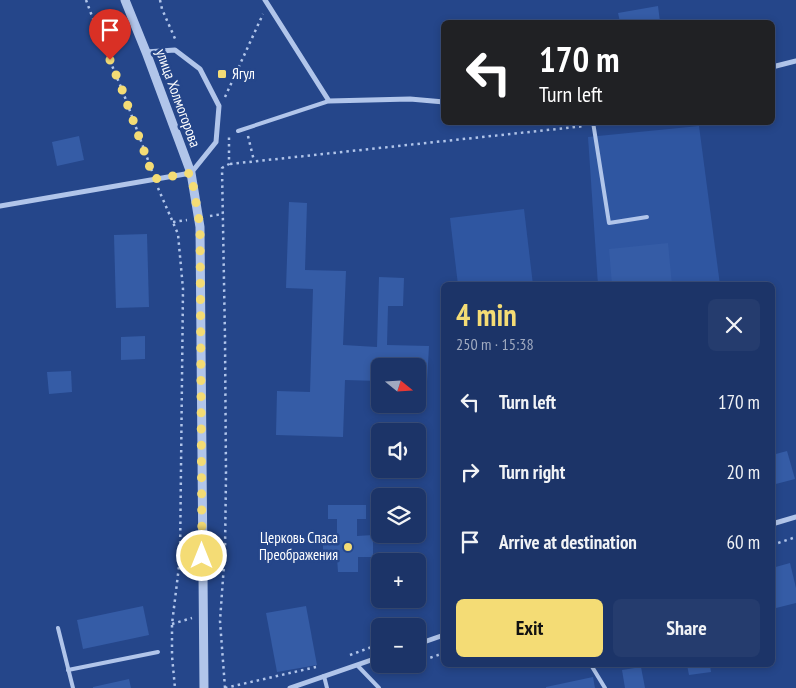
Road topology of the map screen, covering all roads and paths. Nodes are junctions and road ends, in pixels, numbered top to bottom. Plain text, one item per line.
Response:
1 (86, 0) edge
2 (125, 0) edge
3 (160, 0) edge
4 (267, 2) edge
5 (177, 43) dead end
6 (146, 52) junction
7 (796, 61) edge
8 (775, 66) edge
9 (222, 90) dead end
10 (225, 97) junction
11 (329, 101) junction
12 (441, 102) edge
13 (226, 106) dead end
14 (584, 125) edge
15 (593, 125) edge
16 (246, 128) junction
17 (238, 131) dead end
18 (229, 132) dead end
19 (254, 161) junction
20 (229, 164) junction
21 (191, 173) junction
22 (154, 179) junction
23 (0, 206) edge
24 (647, 216) dead end
25 (796, 517) edge
26 (775, 523) edge
27 (796, 537) edge
28 (775, 544) edge
29 (58, 628) dead end
30 (441, 636) edge
31 (426, 641) edge
32 (371, 647) edge
33 (158, 652) dead end
34 (441, 654) edge
35 (346, 657) dead end
36 (426, 659) edge
37 (371, 660) edge
38 (357, 665) junction
39 (320, 666) dead end
40 (593, 667) edge
41 (68, 670) junction
42 (324, 676) junction
43 (73, 688) edge
44 (175, 688) edge
45 (204, 688) edge
46 (225, 688) edge
47 (290, 688) edge
48 (327, 688) edge
49 (379, 688) edge
50 (606, 688) edge

1 - 22 path
2 - 6 street, улица Холмогорова
3 - 5 path
4 - 10 path
4 - 11 street
6 - 21 street, улица Холмогорова
6 - 21 street
7 - 8 street
9 - 10 path
10 - 13 path
11 - 12 street
11 - 16 lane
14 - 19 path
15 - 24 lane
16 - 17 lane
16 - 19 path
18 - 20 path
19 - 20 path
20 - 46 path
21 - 22 street
21 - 45 street, улица Холмогорова
22 - 23 street
22 - 44 path
25 - 26 street
27 - 28 path
29 - 41 lane
30 - 31 street
32 - 35 path
33 - 41 lane
34 - 36 path
37 - 38 street
38 - 42 street
38 - 49 lane
39 - 46 path
40 - 50 lane
41 - 43 lane
42 - 47 street
42 - 48 lane

